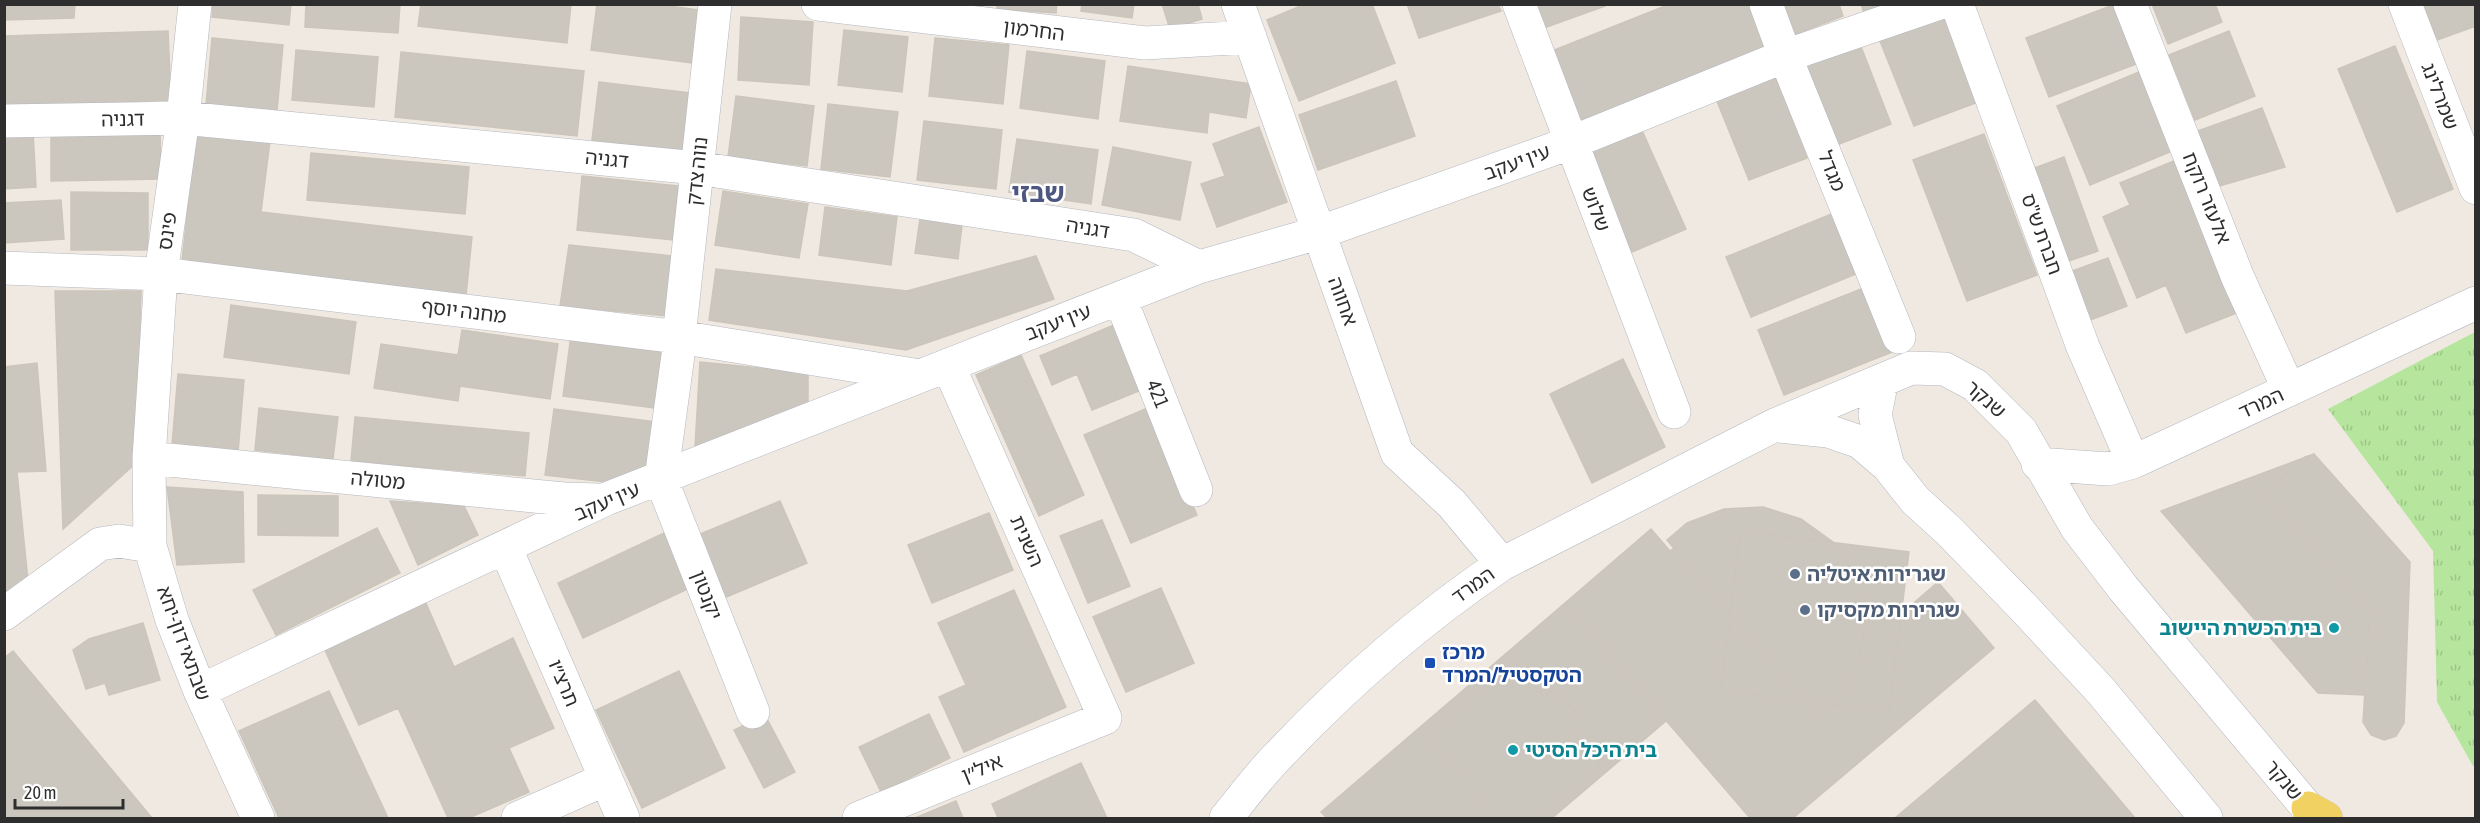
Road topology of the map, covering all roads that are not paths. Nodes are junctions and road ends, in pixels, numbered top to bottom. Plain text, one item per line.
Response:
1 (195, 4) edge
2 (715, 4) edge
3 (818, 4) edge
4 (1238, 4) edge
5 (1520, 4) edge
6 (1766, 4) edge
7 (1937, 4) edge
8 (1957, 4) edge
9 (2130, 4) edge
10 (2405, 4) edge
11 (1250, 37) junction
12 (1785, 56) junction
13 (183, 118) junction
14 (4, 121) edge
15 (1570, 143) junction
16 (697, 168) junction
17 (2473, 201) edge
18 (1318, 233) junction
19 (1199, 267) junction
20 (4, 268) edge
21 (161, 274) junction
22 (1120, 298) junction
23 (2475, 303) edge
24 (1899, 338) dead end
25 (679, 346) junction
26 (934, 371) junction
27 (1882, 380) junction
28 (2289, 390) junction
29 (1674, 412) dead end
30 (1775, 426) junction
31 (149, 458) junction
32 (2133, 462) junction
33 (2038, 464) junction
34 (1888, 466) junction
35 (662, 479) junction
36 (1196, 490) dead end
37 (606, 499) junction
38 (150, 546) junction
39 (505, 547) junction
40 (1502, 564) junction
41 (4, 614) edge
42 (200, 692) junction
43 (753, 712) dead end
44 (1105, 718) joint
45 (606, 779) junction
46 (2316, 815) edge
47 (258, 819) edge
48 (518, 819) edge
49 (623, 819) edge
50 (859, 819) edge
51 (1226, 819) edge
52 (2206, 819) edge

1 - 13 street, פינס
2 - 16 street, נווה צדק
3 - 11 street, החרמון
4 - 11 street, אחווה
5 - 15 street, שלוש
6 - 12 street, מגדל
7 - 12 street, עין יעקב
8 - 32 street, חברת ש"ס
9 - 28 street, אלעזר רוקח
10 - 17 street, שמרלינג
11 - 18 street, אחווה
12 - 15 street, עין יעקב
12 - 24 street, מגדל
13 - 14 street, דגניה
13 - 16 street, דגניה
13 - 21 street, פינס
15 - 18 street, עין יעקב
15 - 29 street, שלוש
16 - 19 street, דגניה
16 - 25 street, נווה צדק
18 - 19 street, עין יעקב
18 - 40 street, אחווה
19 - 22 street, עין יעקב
20 - 21 street, מחנה יוסף
21 - 25 street, מחנה יוסף
21 - 31 street, פינס
22 - 26 street, עין יעקב
22 - 36 street, 421
23 - 28 street, המרד
25 - 26 street, מחנה יוסף
25 - 35 street, נווה צדק
26 - 35 street, עין יעקב
26 - 44 street, השנית
27 - 30 street, המרד
27 - 33 street, שנקר
27 - 34 street
28 - 32 street, המרד
30 - 34 street
30 - 40 street, המרד
31 - 37 street, מטולה
31 - 38 street, שבתאי דון-יחא
32 - 33 street, המרד
33 - 46 street, שנקר
34 - 52 street
35 - 37 street, עין יעקב
35 - 43 street, יקנטון
37 - 39 street, עין יעקב
38 - 41 street
38 - 42 street, שבתאי דון-יחא
39 - 42 street, עין יעקב
39 - 45 street, תרצ״ו
40 - 51 street, המרד
42 - 47 street, שבתאי דון-יחא
44 - 50 street, איל״ן
45 - 48 street
45 - 49 street, תרצ״ו

